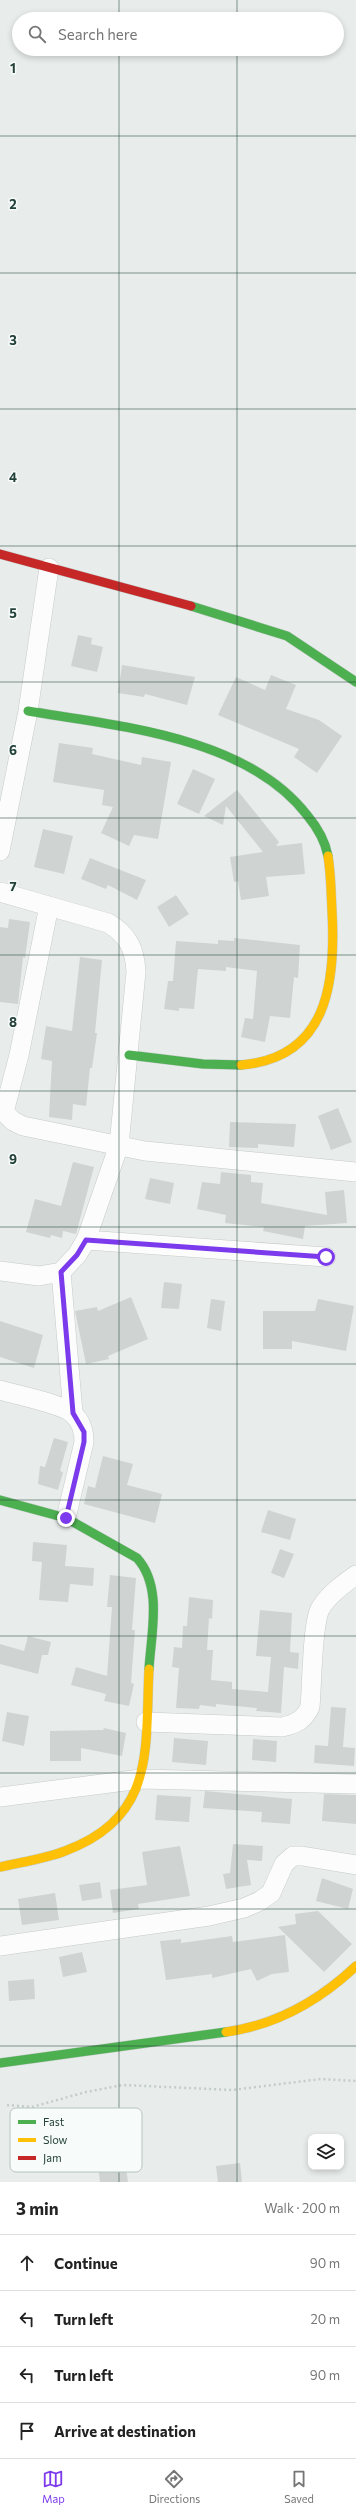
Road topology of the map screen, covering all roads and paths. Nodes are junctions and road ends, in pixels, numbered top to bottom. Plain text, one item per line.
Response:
1 (0, 554) edge
2 (49, 568) junction
3 (356, 682) edge
4 (28, 711) junction
5 (0, 851) edge
6 (0, 892) edge
7 (49, 906) junction
8 (129, 1055) junction
9 (2, 1110) edge
10 (119, 1145) junction
11 (356, 1172) edge
12 (86, 1240) junction
13 (326, 1257) dead end
14 (0, 1271) edge
15 (61, 1272) junction
16 (0, 1390) edge
17 (73, 1413) junction
18 (0, 1500) edge
19 (66, 1518) junction
20 (356, 1575) edge
21 (146, 1722) junction
22 (141, 1779) junction
23 (356, 1784) edge
24 (0, 1797) edge
25 (356, 1866) edge
26 (0, 1867) edge
27 (0, 1946) edge
28 (356, 1966) edge
29 (0, 2063) edge
30 (356, 2081) edge
31 (7, 2105) dead end

1 - 2 street
2 - 3 street
2 - 4 street
4 - 5 street
4 - 8 street
6 - 7 street
7 - 8 street
7 - 9 street
8 - 10 street
9 - 10 street
10 - 11 street
10 - 12 street
12 - 13 street
12 - 15 street
14 - 15 street
15 - 17 street
16 - 17 street
17 - 19 street
18 - 19 street
19 - 21 street
20 - 21 street
21 - 22 street
22 - 23 street
22 - 24 street
22 - 26 street
25 - 27 street
28 - 29 street
30 - 31 path

